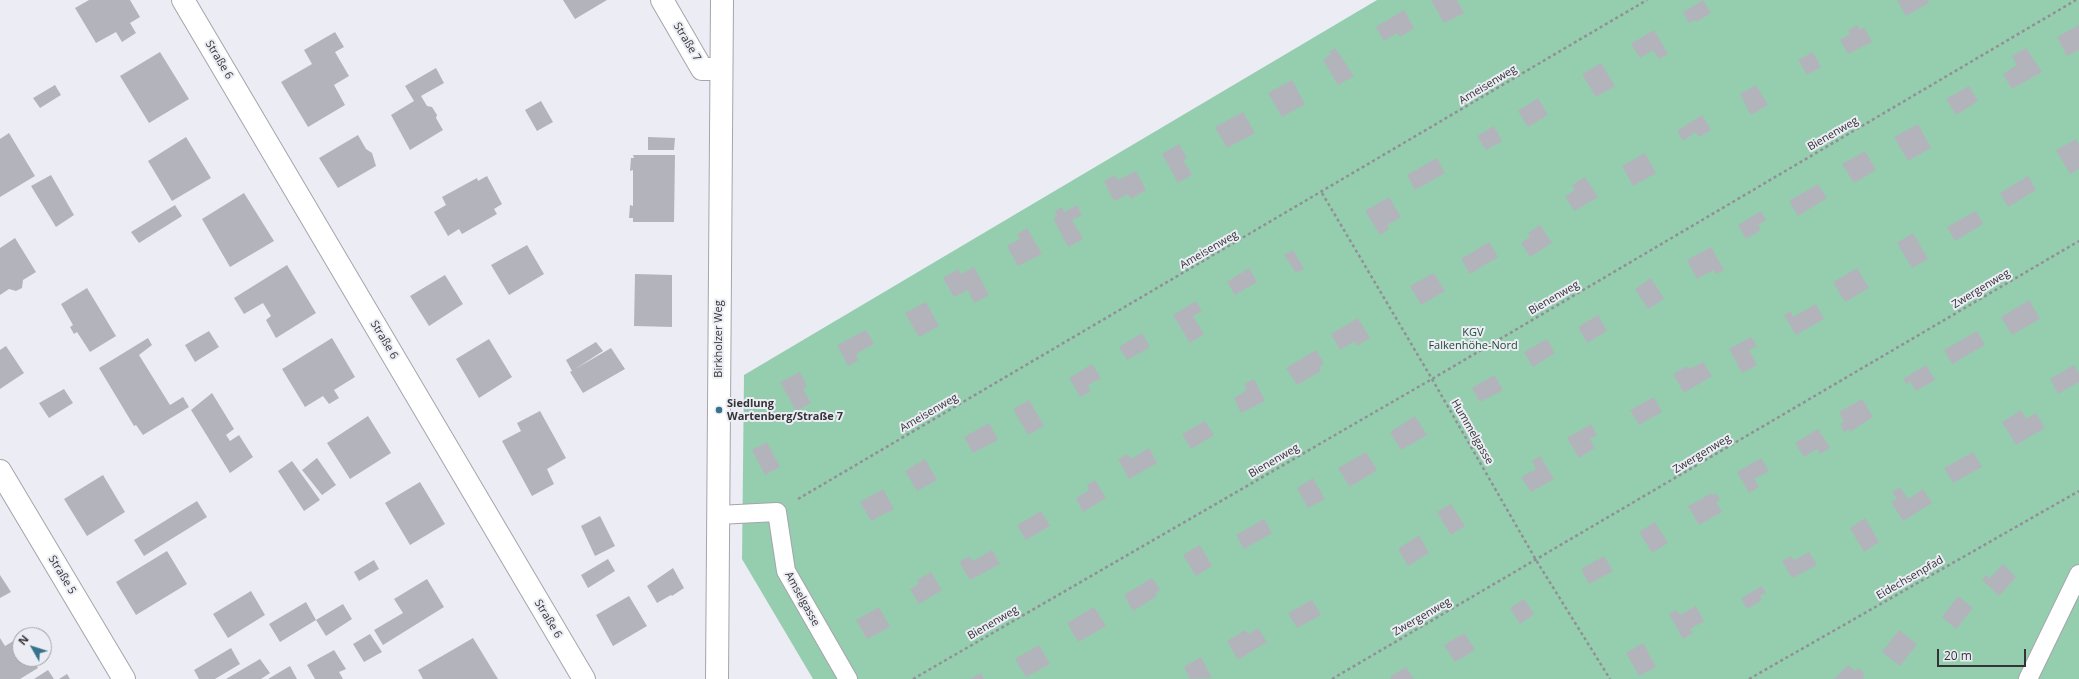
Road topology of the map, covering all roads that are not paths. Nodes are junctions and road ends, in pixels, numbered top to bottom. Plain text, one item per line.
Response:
1 (183, 0) edge
2 (662, 0) edge
3 (722, 0) edge
4 (721, 69) junction
5 (0, 471) edge
6 (718, 515) junction
7 (2079, 574) edge
8 (124, 679) edge
9 (584, 679) edge
10 (717, 679) edge
11 (848, 679) edge
12 (2028, 679) edge

1 - 9 street, Straße 6
2 - 4 street, Straße 7
3 - 4 street, Birkholzer Weg
4 - 6 street, Birkholzer Weg
5 - 8 street, Straße 5
6 - 10 street, Birkholzer Weg
6 - 11 lane, Amselgasse
7 - 12 lane

